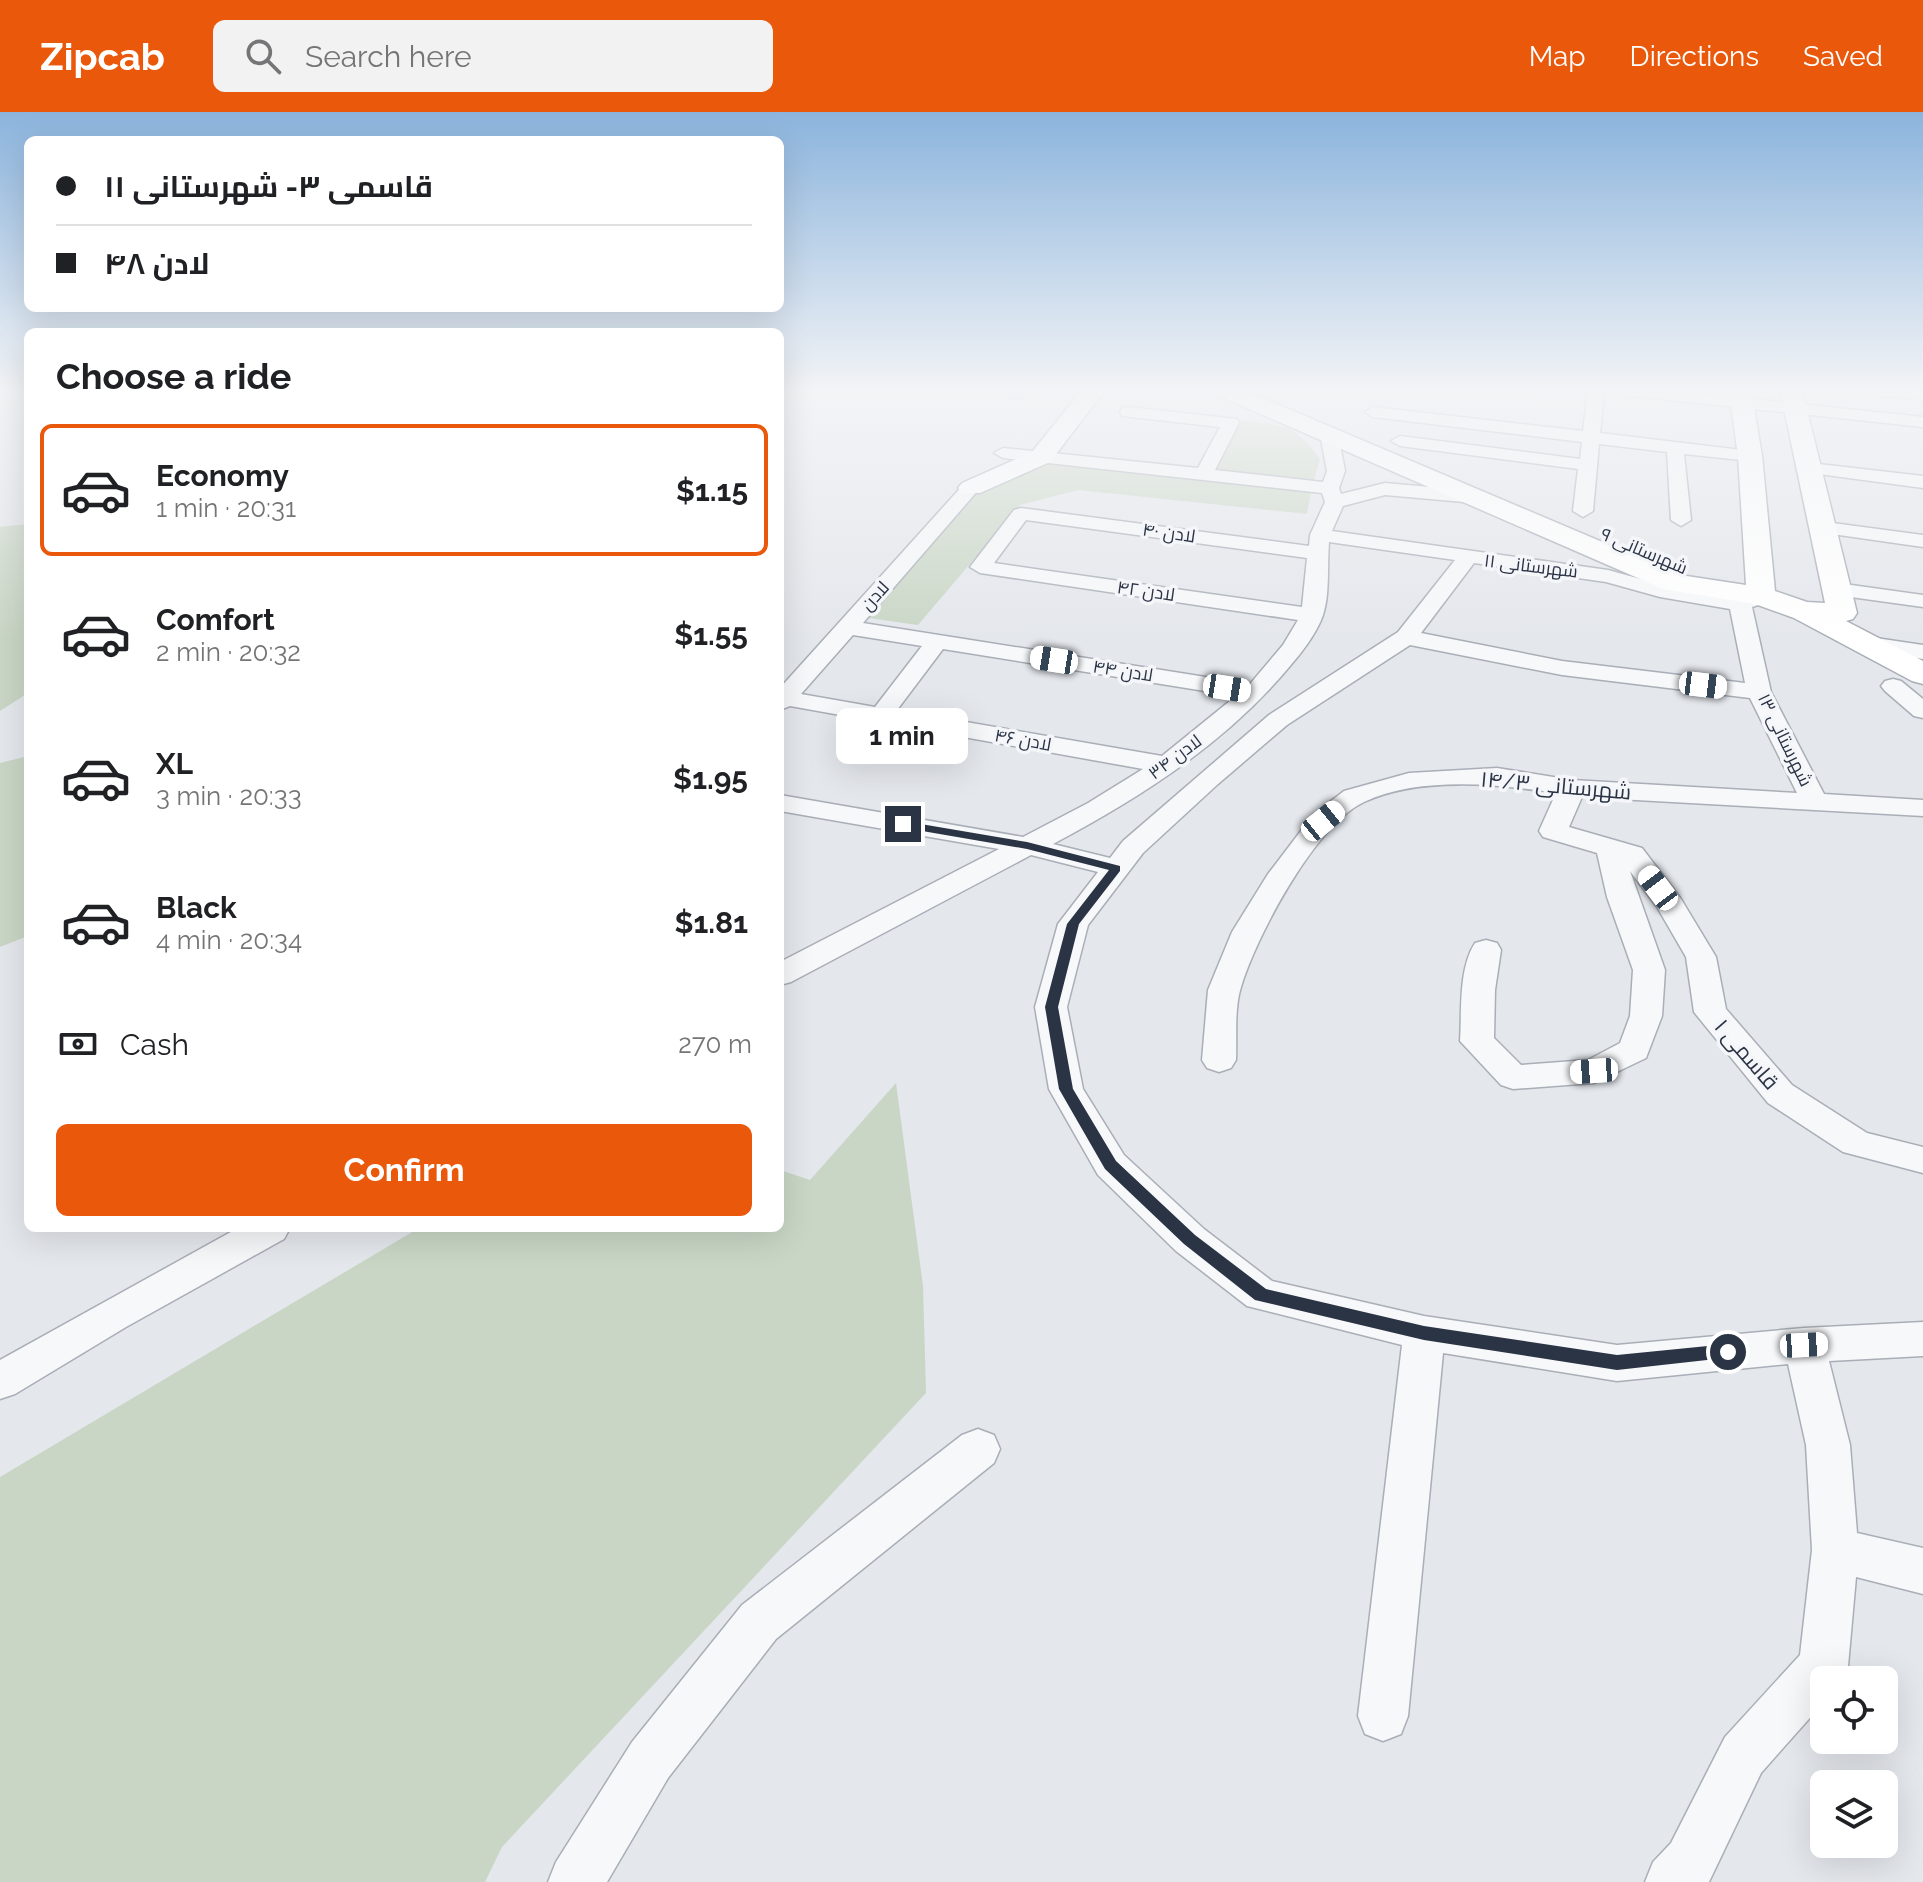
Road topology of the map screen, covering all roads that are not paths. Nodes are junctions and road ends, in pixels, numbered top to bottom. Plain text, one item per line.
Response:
1 (985, 473) edge
2 (1006, 473) edge
3 (1181, 473) edge
4 (1336, 473) edge
5 (1418, 473) edge
6 (1458, 473) edge
7 (1586, 473) edge
8 (1677, 473) edge
9 (1750, 473) edge
10 (1811, 473) edge
11 (1847, 473) edge
12 (1203, 475) joint
13 (1923, 482) edge
14 (971, 488) junction
15 (1333, 495) junction
16 (1475, 497) junction
17 (1583, 511) dead end
18 (1681, 520) dead end
19 (1825, 528) junction
20 (1923, 541) edge
21 (1319, 544) junction
22 (1467, 558) junction
23 (980, 567) joint
24 (1751, 600) junction
25 (1840, 601) junction
26 (1923, 601) edge
27 (1803, 611) junction
28 (1312, 615) junction
29 (847, 627) junction
30 (1406, 637) junction
31 (938, 641) junction
32 (1869, 644) junction
33 (1923, 652) edge
34 (1923, 674) edge
35 (1893, 686) dead end
36 (1256, 692) junction
37 (1759, 692) junction
38 (784, 698) edge
39 (784, 700) edge
40 (1923, 711) edge
41 (881, 715) junction
42 (1167, 765) junction
43 (1572, 788) junction
44 (784, 804) edge
45 (1816, 804) junction
46 (1923, 808) edge
47 (1027, 846) junction
48 (1610, 847) junction
49 (1116, 868) junction
50 (1486, 950) dead end
51 (784, 973) edge
52 (1219, 1060) dead end
53 (1923, 1160) edge
54 (264, 1232) edge
55 (1424, 1333) junction
56 (1923, 1339) edge
57 (1804, 1345) junction
58 (0, 1381) edge
59 (978, 1449) dead end
60 (1835, 1550) junction
61 (1923, 1571) edge
62 (1383, 1716) dead end
63 (576, 1882) edge
64 (1673, 1882) edge

1 - 14 street
2 - 14 street
3 - 12 street
4 - 15 street
5 - 16 street
6 - 24 street, شهرستانی ۹
7 - 17 street
8 - 18 street
9 - 24 street
10 - 19 street
11 - 13 street
12 - 15 street
14 - 29 street, لادن
15 - 16 street
15 - 21 street, لادن ۳۴
16 - 24 street
19 - 20 street
19 - 25 street
21 - 22 street, شهرستانی ۱۱
21 - 23 street, لادن ۴۰
21 - 28 street, لادن ۳۴
22 - 24 street, شهرستانی ۱۱
22 - 30 street
23 - 28 street, لادن ۴۲
24 - 27 street
24 - 37 street, شهرستانی ۱۳
25 - 26 street
25 - 27 street
27 - 32 street
28 - 36 street, لادن ۳۴
29 - 31 street, لادن ۴۴
29 - 38 street, لادن
30 - 37 street
30 - 49 street
31 - 36 street, لادن ۴۴
31 - 41 street
32 - 33 street
32 - 34 street
35 - 40 street
36 - 42 street, لادن ۳۴
37 - 45 street, شهرستانی ۱۳
39 - 41 street, لادن ۴۶
41 - 42 street, لادن ۴۶
42 - 47 street, لادن ۳۴
43 - 45 street, شهرستانی ۱۴/۳
43 - 48 street, قاسمی ۱
43 - 52 street, شهرستانی ۱۴/۳
44 - 47 street
45 - 46 street, شهرستانی ۱۴/۳
47 - 49 street
47 - 51 street, لادن ۳۴
48 - 50 street
48 - 53 street, قاسمی ۱
49 - 55 street
54 - 58 street
55 - 57 street
55 - 62 street
56 - 57 street
57 - 60 street
59 - 63 street
60 - 61 street
60 - 64 street

